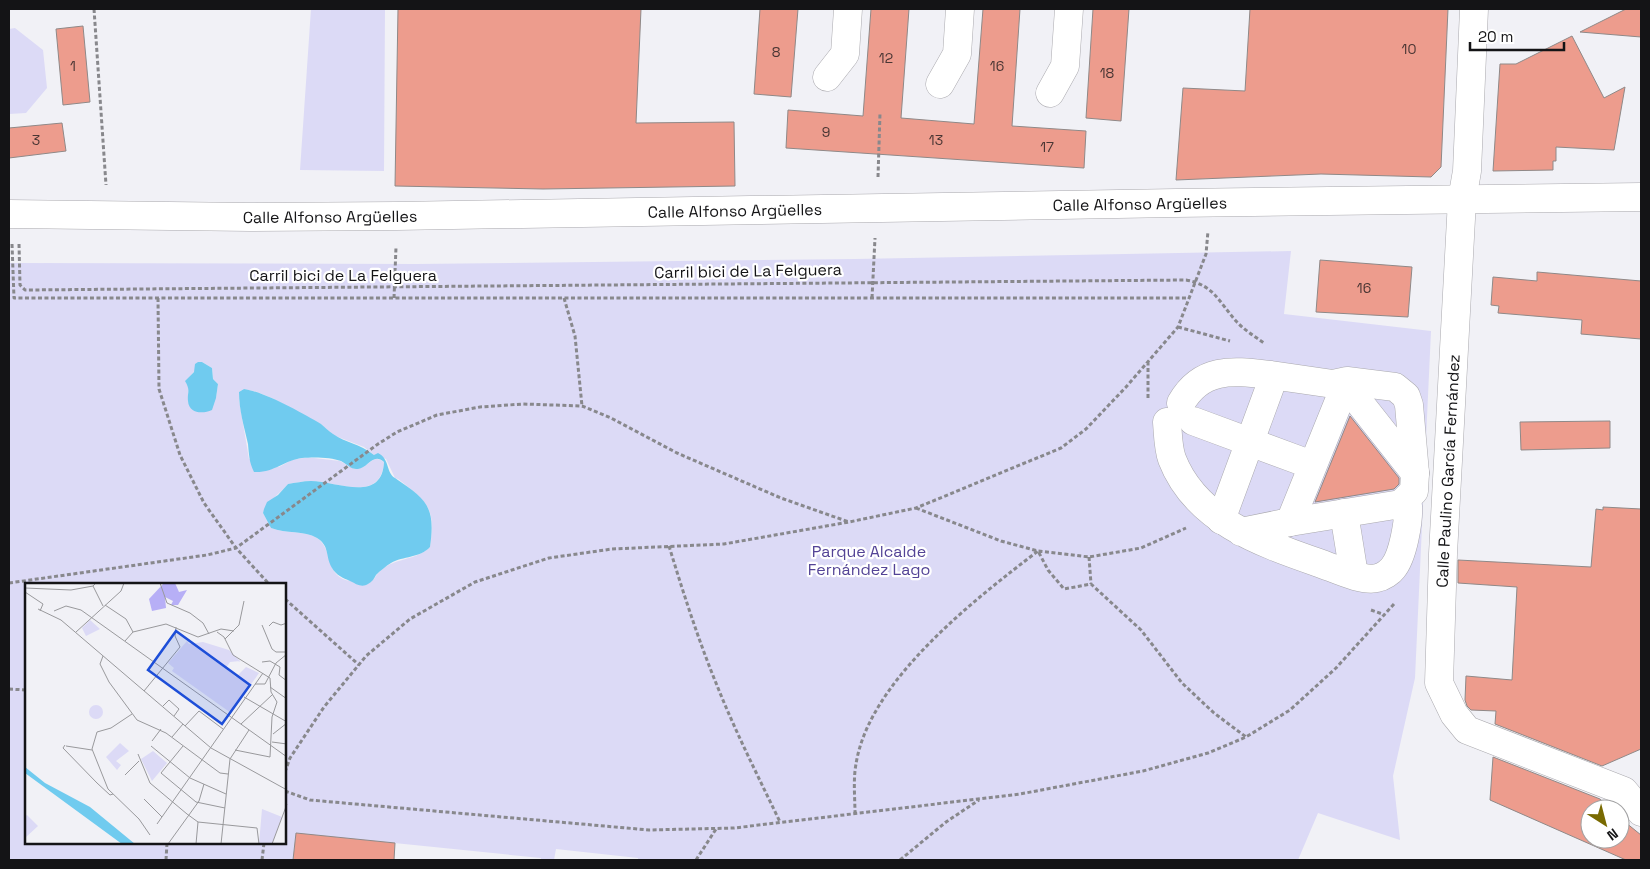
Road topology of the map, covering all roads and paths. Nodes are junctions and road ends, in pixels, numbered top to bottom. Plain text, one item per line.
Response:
1 (94, 9) edge
2 (848, 9) edge
3 (960, 9) edge
4 (1069, 9) edge
5 (1474, 9) edge
6 (827, 77) dead end
7 (940, 84) dead end
8 (1050, 93) dead end
9 (101, 191) dead end
10 (1641, 197) edge
11 (1462, 200) junction
12 (1210, 203) junction
13 (13, 214) edge
14 (396, 216) junction
15 (11, 257) edge
16 (1196, 282) junction
17 (394, 287) junction
18 (158, 298) junction
19 (394, 298) junction
20 (564, 298) junction
21 (1189, 298) junction
22 (1178, 327) junction
23 (1232, 341) dead end
24 (1267, 345) dead end
25 (1274, 376) junction
26 (1338, 387) junction
27 (582, 406) junction
28 (1181, 415) junction
29 (1249, 442) junction
30 (1312, 465) junction
31 (1415, 473) junction
32 (1401, 504) junction
33 (916, 508) junction
34 (1344, 513) junction
35 (849, 522) junction
36 (1290, 522) junction
37 (1193, 524) dead end
38 (1231, 526) junction
39 (669, 546) junction
40 (236, 548) junction
41 (1038, 551) junction
42 (1089, 557) junction
43 (1354, 575) junction
44 (9, 583) edge
45 (269, 583) edge
46 (1091, 584) junction
47 (286, 600) edge
48 (1397, 601) dead end
49 (359, 665) junction
50 (9, 689) edge
51 (25, 690) edge
52 (1246, 737) junction
53 (286, 769) edge
54 (286, 791) edge
55 (981, 799) junction
56 (1640, 805) edge
57 (855, 814) junction
58 (780, 822) junction
59 (717, 828) junction
60 (167, 844) edge
61 (264, 844) edge
62 (166, 860) edge
63 (262, 860) edge
64 (696, 860) edge
65 (900, 860) edge

1 - 9 path
2 - 6 street
3 - 7 street
4 - 8 street
5 - 11 street, Calle Paulino García Fernández
10 - 11 street, Calle Alfonso Argüelles
11 - 12 street, Calle Alfonso Argüelles
11 - 56 street, Calle Paulino García Fernández
12 - 14 street, Calle Alfonso Argüelles
12 - 16 path
13 - 14 street, Calle Alfonso Argüelles
13 - 15 path
13 - 17 path, Carril bici de La Felguera
14 - 17 path
15 - 18 path
16 - 17 path, Carril bici de La Felguera
16 - 21 path
16 - 24 path
17 - 19 path
18 - 19 path
18 - 40 path
19 - 20 path
20 - 21 path
20 - 27 path
21 - 22 path
22 - 23 path
22 - 33 path
25 - 26 street
25 - 28 street
25 - 29 street
26 - 30 street
26 - 31 street
26 - 31 street
27 - 35 path
27 - 40 path
28 - 29 street
28 - 38 street
29 - 30 street
29 - 38 street
30 - 36 street
31 - 32 street
32 - 34 street
32 - 43 street
33 - 35 path
33 - 41 path
34 - 36 street
34 - 43 street
35 - 39 path
36 - 38 street
37 - 42 path
38 - 43 street
39 - 49 path
39 - 58 path
40 - 44 path
40 - 45 path
41 - 42 path
41 - 46 path
41 - 57 path
42 - 46 path
46 - 52 path
47 - 49 path
48 - 52 path
49 - 53 path
50 - 51 path
52 - 55 path
54 - 59 path
55 - 57 path
55 - 65 path
57 - 58 path
58 - 59 path
59 - 64 path
60 - 62 path
61 - 63 path

